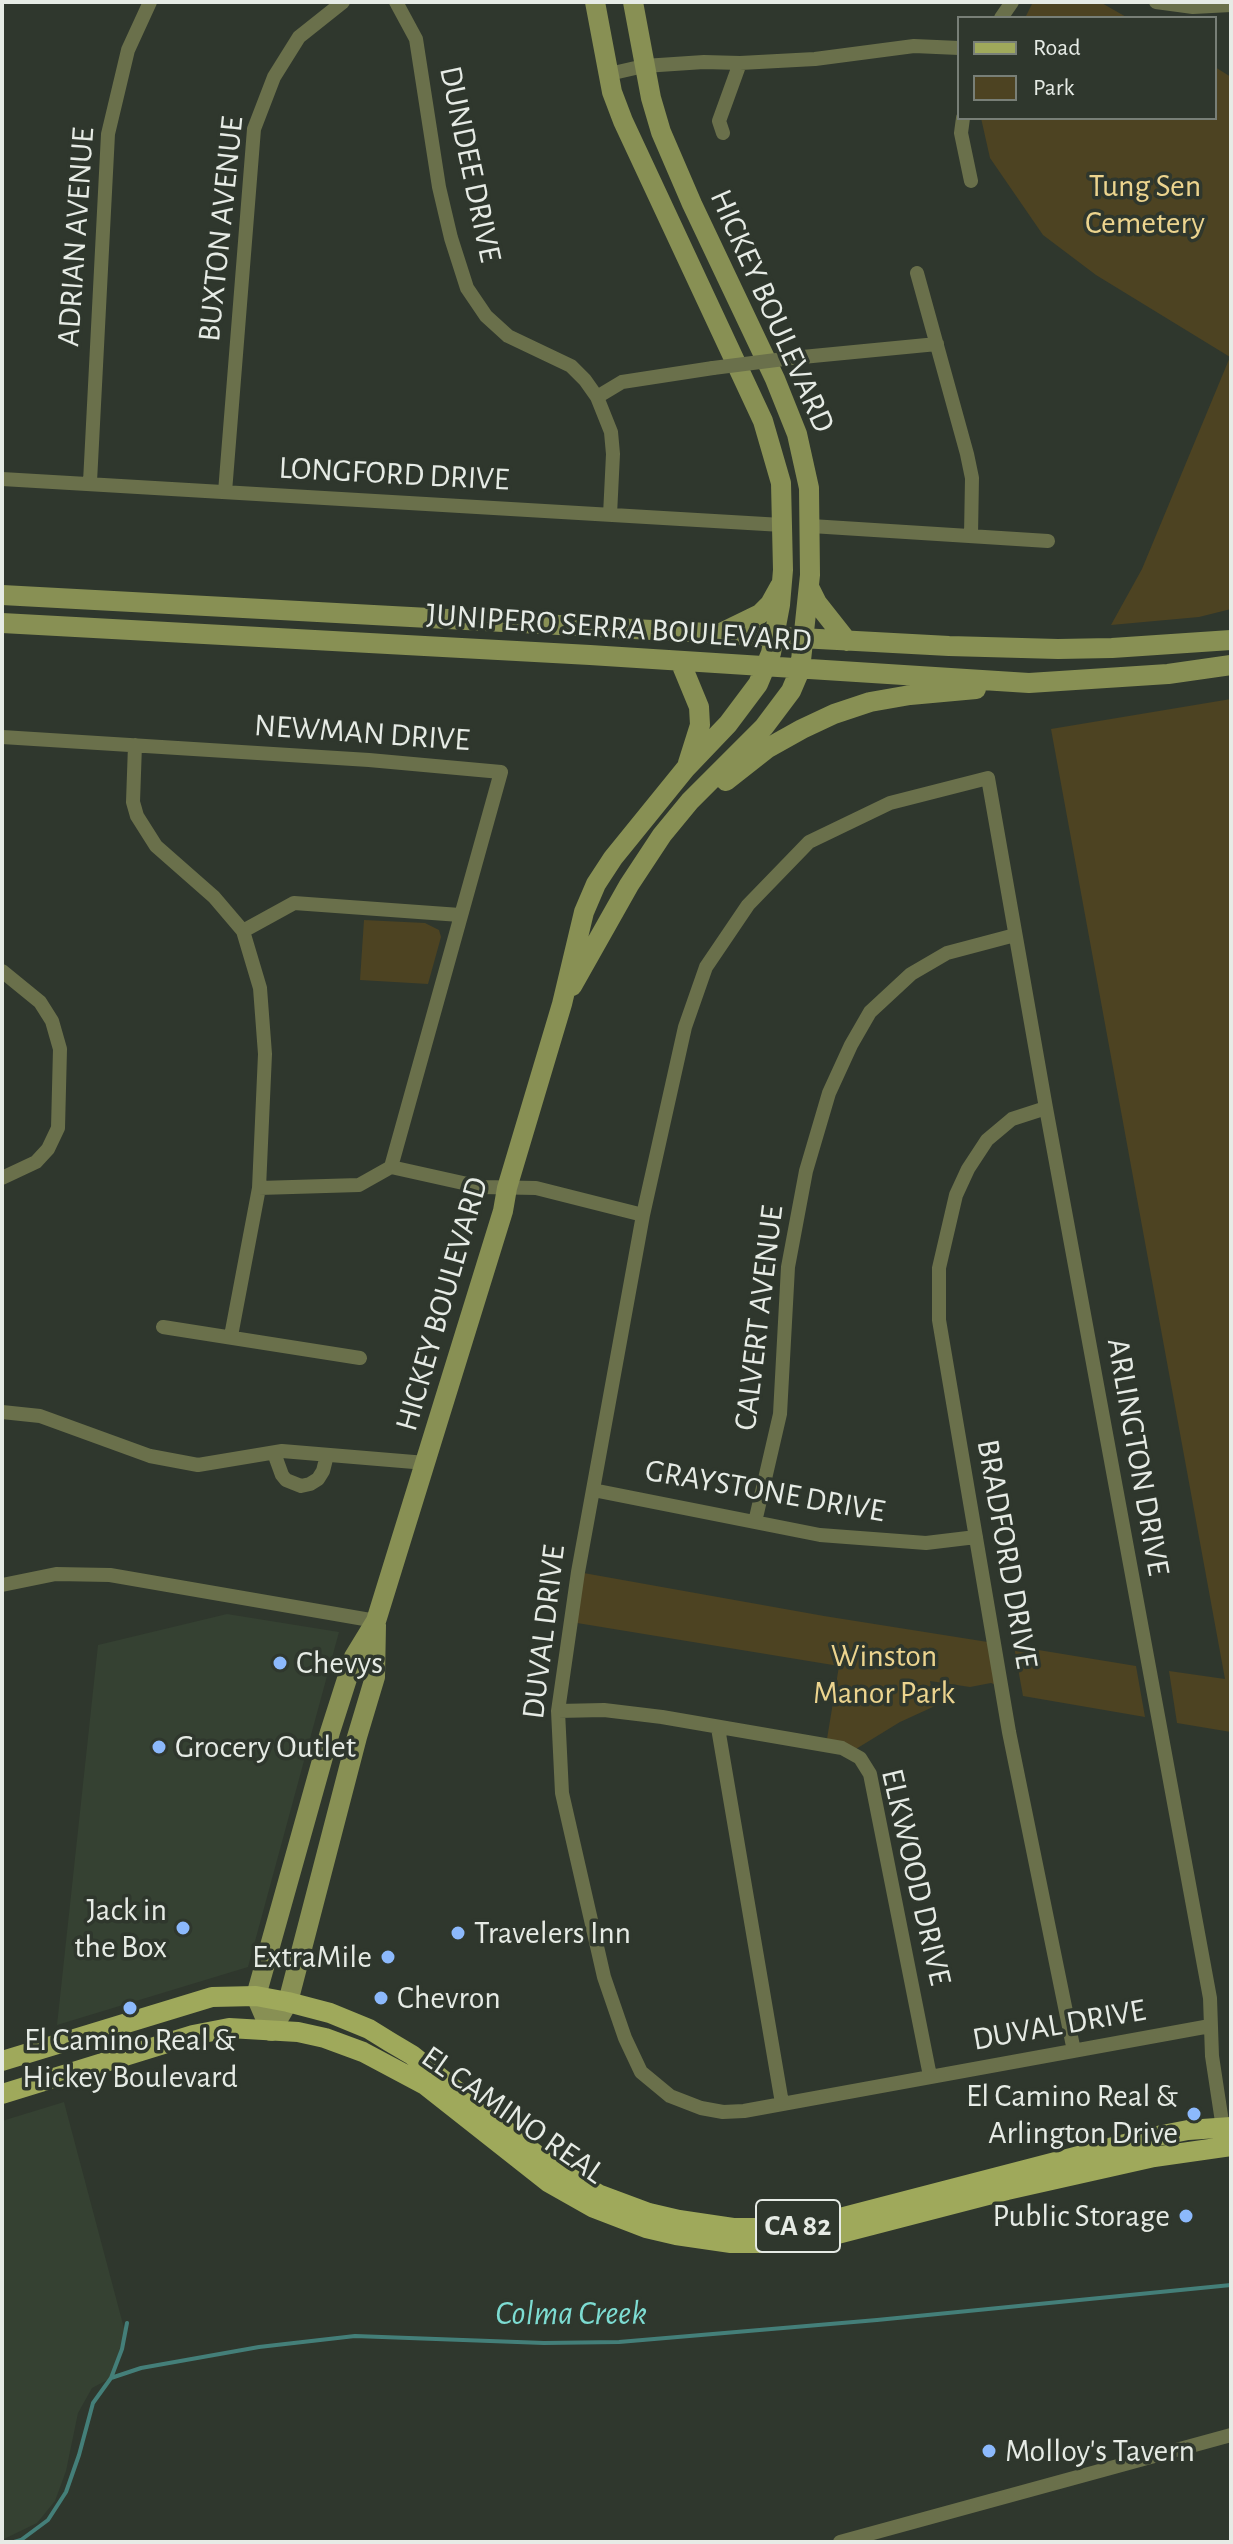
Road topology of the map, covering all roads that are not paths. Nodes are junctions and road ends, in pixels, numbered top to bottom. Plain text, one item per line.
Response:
1 (150, 2) edge
2 (343, 2) edge
3 (396, 2) edge
4 (595, 2) edge
5 (633, 2) edge
6 (1156, 2) edge
7 (1231, 5) edge
8 (957, 48) edge
9 (740, 63) junction
10 (644, 66) junction
11 (609, 74) junction
12 (963, 120) edge
13 (723, 133) dead end
14 (971, 181) dead end
15 (917, 273) dead end
16 (937, 344) junction
17 (597, 397) junction
18 (2, 479) edge
19 (90, 482) junction
20 (225, 492) junction
21 (610, 515) junction
22 (782, 525) junction
23 (811, 526) junction
24 (971, 535) junction
25 (1048, 541) dead end
26 (782, 582) junction
27 (809, 587) junction
28 (2, 595) edge
29 (2, 623) edge
30 (719, 634) junction
31 (775, 638) junction
32 (803, 639) junction
33 (1231, 640) edge
34 (847, 641) junction
35 (680, 661) junction
36 (1231, 665) edge
37 (766, 668) junction
38 (800, 670) junction
39 (1029, 683) junction
40 (2, 737) edge
41 (135, 745) junction
42 (686, 768) junction
43 (988, 778) joint
44 (680, 812) junction
45 (460, 915) junction
46 (243, 931) junction
47 (1015, 935) junction
48 (2, 971) edge
49 (562, 1004) junction
50 (1046, 1108) junction
51 (391, 1167) junction
52 (2, 1178) edge
53 (259, 1188) junction
54 (507, 1188) junction
55 (643, 1215) junction
56 (163, 1327) dead end
57 (231, 1336) junction
58 (360, 1358) dead end
59 (2, 1412) edge
60 (274, 1453) junction
61 (327, 1455) junction
62 (426, 1463) junction
63 (593, 1490) junction
64 (755, 1522) junction
65 (976, 1537) junction
66 (2, 1585) edge
67 (376, 1621) junction
68 (558, 1711) junction
69 (718, 1728) junction
70 (256, 1996) junction
71 (288, 2002) junction
72 (1210, 2026) junction
73 (271, 2031) junction
74 (1074, 2051) junction
75 (2, 2061) edge
76 (930, 2076) junction
77 (2, 2094) edge
78 (782, 2103) junction
79 (1228, 2137) edge
80 (1231, 2435) edge
81 (840, 2542) edge

1 - 19 street, ADRIAN AVENUE
2 - 20 street, BUXTON AVENUE
3 - 17 street, DUNDEE DRIVE
4 - 11 main road, HICKEY BOULEVARD
5 - 10 main road, HICKEY BOULEVARD
6 - 7 street
8 - 9 street
9 - 10 street
9 - 13 street
10 - 11 street
10 - 23 main road, HICKEY BOULEVARD
11 - 22 main road, HICKEY BOULEVARD
12 - 14 street
15 - 16 street
16 - 17 street, bridge
16 - 24 street
17 - 21 street, DUNDEE DRIVE
18 - 19 street, LONGFORD DRIVE
19 - 20 street, LONGFORD DRIVE
20 - 21 street, LONGFORD DRIVE
21 - 22 street, LONGFORD DRIVE
22 - 26 main road, HICKEY BOULEVARD
23 - 24 street
23 - 27 main road, HICKEY BOULEVARD
24 - 25 street
26 - 30 main road
26 - 31 main road, HICKEY BOULEVARD
27 - 32 main road, HICKEY BOULEVARD
27 - 34 main road
28 - 30 main road, JUNIPERO SERRA BOULEVARD
29 - 35 main road, JUNIPERO SERRA BOULEVARD
30 - 31 main road, JUNIPERO SERRA BOULEVARD
31 - 32 main road, JUNIPERO SERRA BOULEVARD
31 - 37 main road, HICKEY BOULEVARD
32 - 34 main road, JUNIPERO SERRA BOULEVARD
32 - 38 main road, HICKEY BOULEVARD
33 - 34 main road, JUNIPERO SERRA BOULEVARD
35 - 37 main road, JUNIPERO SERRA BOULEVARD
35 - 42 main road
36 - 39 main road, JUNIPERO SERRA BOULEVARD
37 - 38 main road, JUNIPERO SERRA BOULEVARD
37 - 42 main road, HICKEY BOULEVARD
38 - 39 main road, JUNIPERO SERRA BOULEVARD
38 - 44 main road, HICKEY BOULEVARD
39 - 44 main road
40 - 41 street, NEWMAN DRIVE
41 - 45 street, NEWMAN DRIVE
41 - 46 street
42 - 49 main road, HICKEY BOULEVARD
43 - 47 street, ARLINGTON DRIVE
43 - 55 street, DUVAL DRIVE
44 - 49 main road, HICKEY BOULEVARD
45 - 46 street
45 - 51 street, NEWMAN DRIVE
46 - 53 street
47 - 50 street, ARLINGTON DRIVE
47 - 64 street, CALVERT AVENUE
48 - 52 street
49 - 54 main road, HICKEY BOULEVARD
50 - 65 street, BRADFORD DRIVE
50 - 72 street, ARLINGTON DRIVE
51 - 53 street
51 - 54 street
53 - 57 street
54 - 55 street
54 - 62 main road, HICKEY BOULEVARD
55 - 63 street, DUVAL DRIVE
56 - 57 street
57 - 58 street
59 - 60 street
60 - 61 street
60 - 61 street
61 - 62 street
62 - 67 main road, HICKEY BOULEVARD
63 - 64 street, GRAYSTONE DRIVE
63 - 68 street, DUVAL DRIVE
64 - 65 street, GRAYSTONE DRIVE
65 - 74 street, BRADFORD DRIVE
66 - 67 street
67 - 70 main road, HICKEY BOULEVARD
67 - 71 main road, HICKEY BOULEVARD
68 - 69 street, ELKWOOD DRIVE
68 - 78 street, DUVAL DRIVE
69 - 76 street, ELKWOOD DRIVE
69 - 78 street
70 - 71 main road, EL CAMINO REAL / CA 82
70 - 73 main road
70 - 75 main road, EL CAMINO REAL / CA 82
71 - 73 main road, HICKEY BOULEVARD
71 - 79 main road, EL CAMINO REAL / CA 82
72 - 74 street, DUVAL DRIVE
72 - 79 street, ARLINGTON DRIVE
73 - 77 main road, EL CAMINO REAL / CA 82
73 - 79 main road, EL CAMINO REAL / CA 82
74 - 76 street, DUVAL DRIVE
76 - 78 street, DUVAL DRIVE
80 - 81 street

